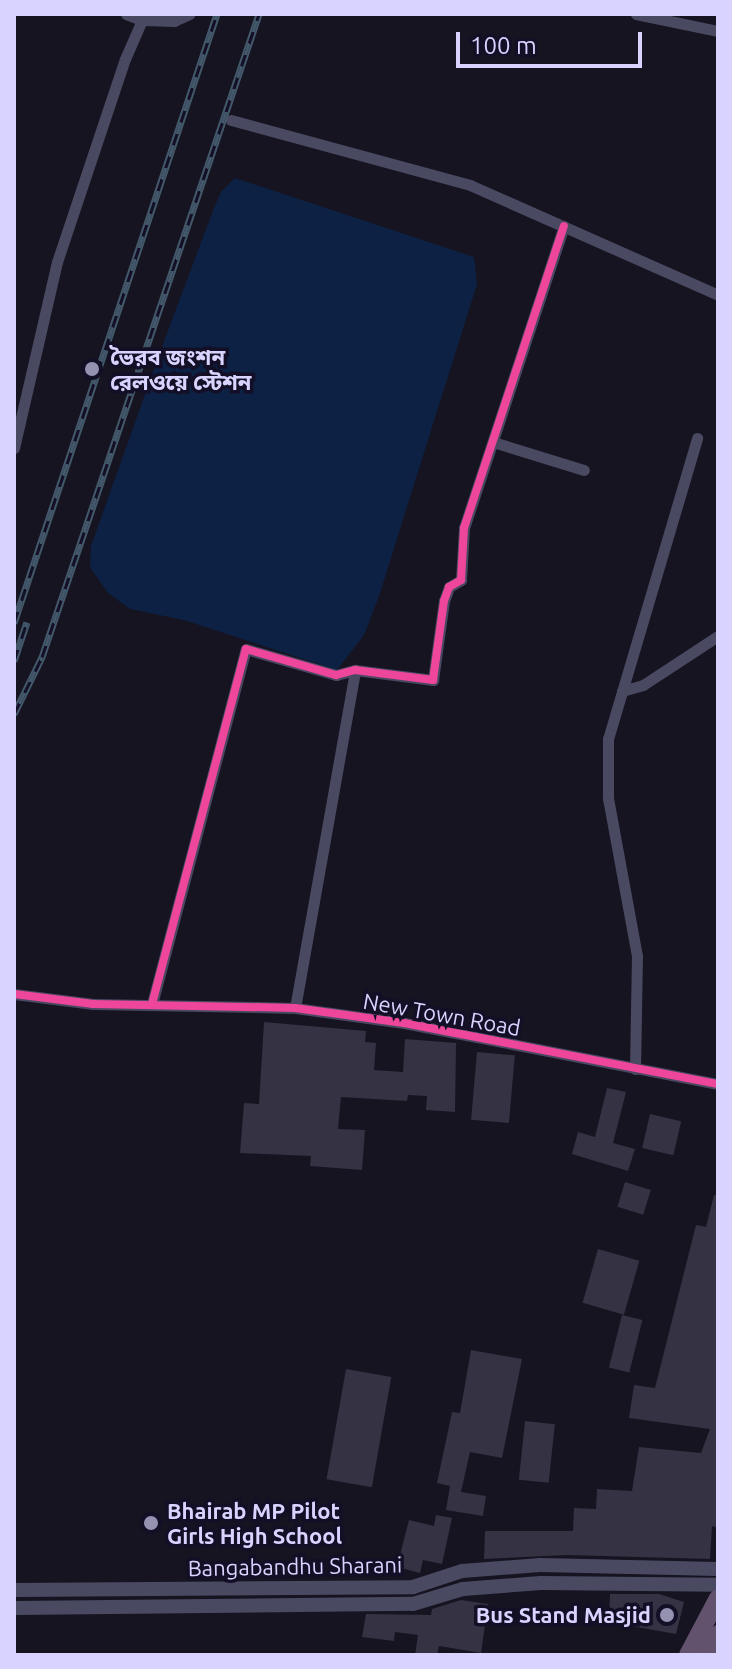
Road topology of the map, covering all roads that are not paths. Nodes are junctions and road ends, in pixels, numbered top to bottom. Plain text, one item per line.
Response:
1 (126, 14) edge
2 (190, 14) edge
3 (636, 14) edge
4 (142, 20) junction
5 (718, 31) edge
6 (231, 120) dead end
7 (564, 226) junction
8 (718, 295) edge
9 (697, 438) dead end
10 (493, 442) junction
11 (14, 448) edge
12 (584, 470) dead end
13 (718, 636) edge
14 (355, 670) junction
15 (622, 691) junction
16 (14, 994) edge
17 (152, 1004) junction
18 (295, 1008) junction
19 (635, 1069) junction
20 (718, 1084) edge
21 (718, 1569) edge
22 (718, 1585) edge
23 (14, 1590) edge
24 (718, 1598) edge
25 (14, 1608) edge
26 (718, 1634) edge
27 (688, 1655) edge
28 (707, 1655) edge

1 - 4 street
2 - 4 street
3 - 5 street
4 - 11 street
6 - 7 street
7 - 8 street
7 - 10 street
9 - 15 street
10 - 12 street
10 - 14 street
13 - 15 street
14 - 17 street
14 - 18 street
15 - 19 street
16 - 17 street, New Town Road
17 - 18 street, New Town Road
18 - 19 street, New Town Road
19 - 20 street, New Town Road
21 - 23 street, Bangabandhu Sharani
22 - 25 street, Bangabandhu Sharani
24 - 27 highway
26 - 28 highway

